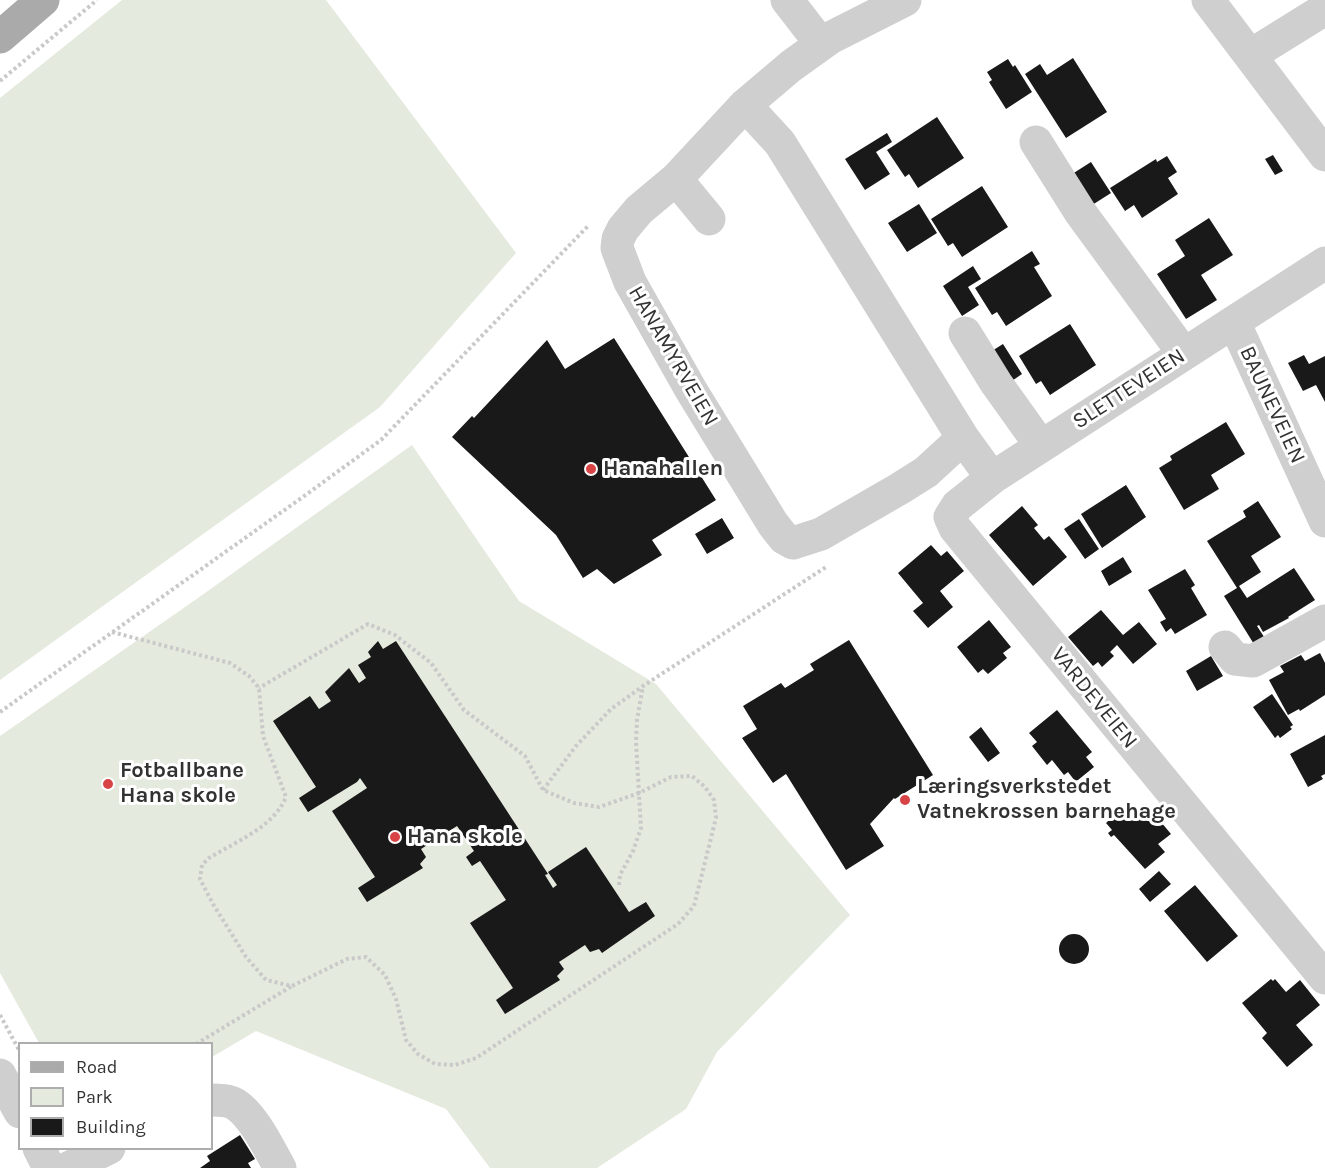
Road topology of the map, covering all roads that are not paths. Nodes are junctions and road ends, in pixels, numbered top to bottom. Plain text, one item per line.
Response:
1 (44, 0) edge
2 (787, 0) edge
3 (905, 0) edge
4 (1208, 0) edge
5 (1325, 9) edge
6 (0, 37) edge
7 (821, 44) junction
8 (1251, 55) junction
9 (745, 105) junction
10 (1036, 142) dead end
11 (1325, 155) edge
12 (676, 180) junction
13 (709, 219) dead end
14 (1325, 263) edge
15 (1234, 322) junction
16 (965, 333) dead end
17 (1184, 354) junction
18 (963, 438) junction
19 (1041, 446) junction
20 (992, 478) junction
21 (1325, 521) edge
22 (955, 528) joint
23 (1325, 621) edge
24 (1226, 647) dead end
25 (1325, 978) edge
26 (0, 1075) edge
27 (213, 1100) edge
28 (18, 1108) edge
29 (40, 1150) edge
30 (107, 1150) edge
31 (49, 1168) edge
32 (68, 1168) edge
33 (280, 1168) edge

1 - 6 main road
2 - 7 street
3 - 7 street, HANAMYRVEIEN
4 - 8 street
5 - 8 street
7 - 9 street, HANAMYRVEIEN
8 - 11 street
9 - 12 street, HANAMYRVEIEN
9 - 18 street
10 - 17 street
12 - 13 street
12 - 18 street, HANAMYRVEIEN
14 - 15 street, SLETTEVEIEN
15 - 17 street, SLETTEVEIEN
15 - 21 street, BAUNEVEIEN
16 - 19 street
17 - 19 street, SLETTEVEIEN
18 - 20 street
19 - 20 street, SLETTEVEIEN
20 - 22 street, SLETTEVEIEN
22 - 25 street, VARDEVEIEN
23 - 24 street
26 - 28 street
27 - 33 street
29 - 31 street
30 - 32 street

